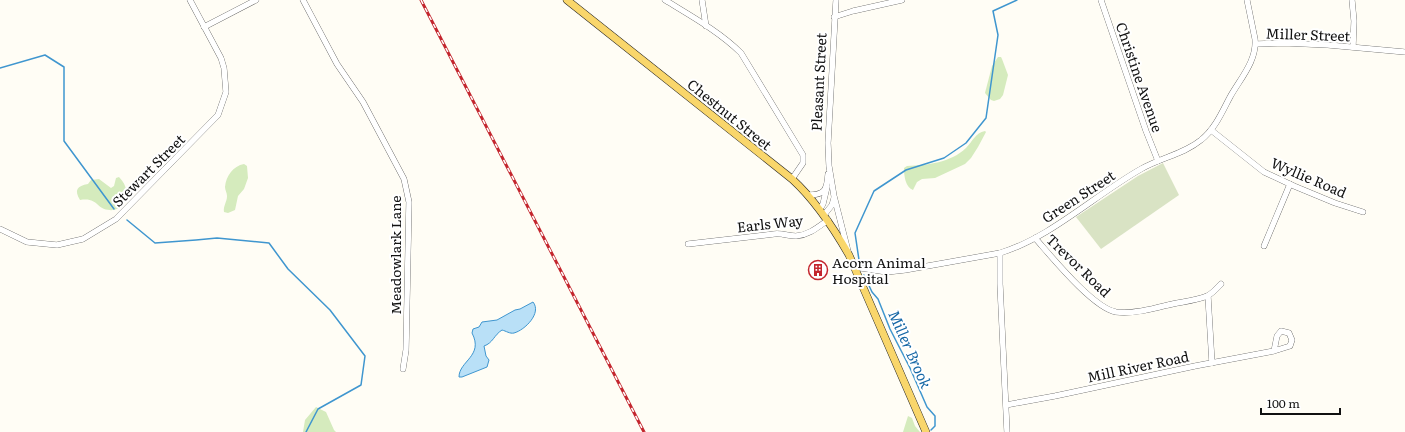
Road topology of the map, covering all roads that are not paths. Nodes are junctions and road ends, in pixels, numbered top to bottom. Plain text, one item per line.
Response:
1 (190, 0) edge
2 (256, 0) edge
3 (303, 0) edge
4 (567, 0) edge
5 (665, 0) edge
6 (702, 0) edge
7 (836, 0) edge
8 (902, 0) edge
9 (1101, 0) edge
10 (1246, 0) edge
11 (1352, 0) edge
12 (834, 17) junction
13 (706, 26) junction
14 (204, 27) junction
15 (1256, 44) junction
16 (1353, 47) junction
17 (1405, 52) edge
18 (1211, 130) junction
19 (1158, 161) junction
20 (829, 166) junction
21 (792, 179) junction
22 (1290, 184) junction
23 (827, 185) junction
24 (808, 195) junction
25 (834, 196) junction
26 (1363, 212) dead end
27 (824, 214) junction
28 (0, 229) edge
29 (1035, 238) junction
30 (688, 244) dead end
31 (1264, 246) dead end
32 (1000, 253) junction
33 (849, 255) junction
34 (854, 268) junction
35 (1221, 284) dead end
36 (1208, 296) junction
37 (1274, 351) dead end
38 (1212, 363) junction
39 (402, 370) dead end
40 (1006, 405) junction
41 (926, 432) edge
42 (1007, 432) edge

1 - 14 street, Stewart Street
2 - 14 street
3 - 39 street, Meadowlark Lane
4 - 21 main road, Chestnut Street
5 - 13 street
6 - 13 street
7 - 12 street, Pleasant Street
8 - 12 street
9 - 19 street, Christine Avenue
10 - 15 street, Miller Street
11 - 16 street
12 - 20 street, Pleasant Street
13 - 21 street
14 - 28 street, Stewart Street
15 - 16 street, Miller Street
15 - 18 street, Green Street
16 - 17 street, Miller Street
18 - 19 street, Green Street
18 - 22 street, Wyllie Road
19 - 29 street, Green Street
20 - 23 street, Pleasant Street
20 - 25 street, Pleasant Street
21 - 24 main road, Chestnut Street
22 - 26 street, Wyllie Road
22 - 31 street
23 - 24 street
23 - 27 street, Pleasant Street
24 - 27 main road, Chestnut Street
25 - 27 street
25 - 33 street, Pleasant Street
27 - 30 street, Earls Way
27 - 33 main road, Chestnut Street
29 - 32 street, Green Street
29 - 36 street, Trevor Road
32 - 34 street, Green Street
32 - 40 street
33 - 34 main road, Chestnut Street
34 - 41 main road
35 - 36 street
36 - 38 street
37 - 38 street, Mill River Road
38 - 40 street, Mill River Road
40 - 42 street

